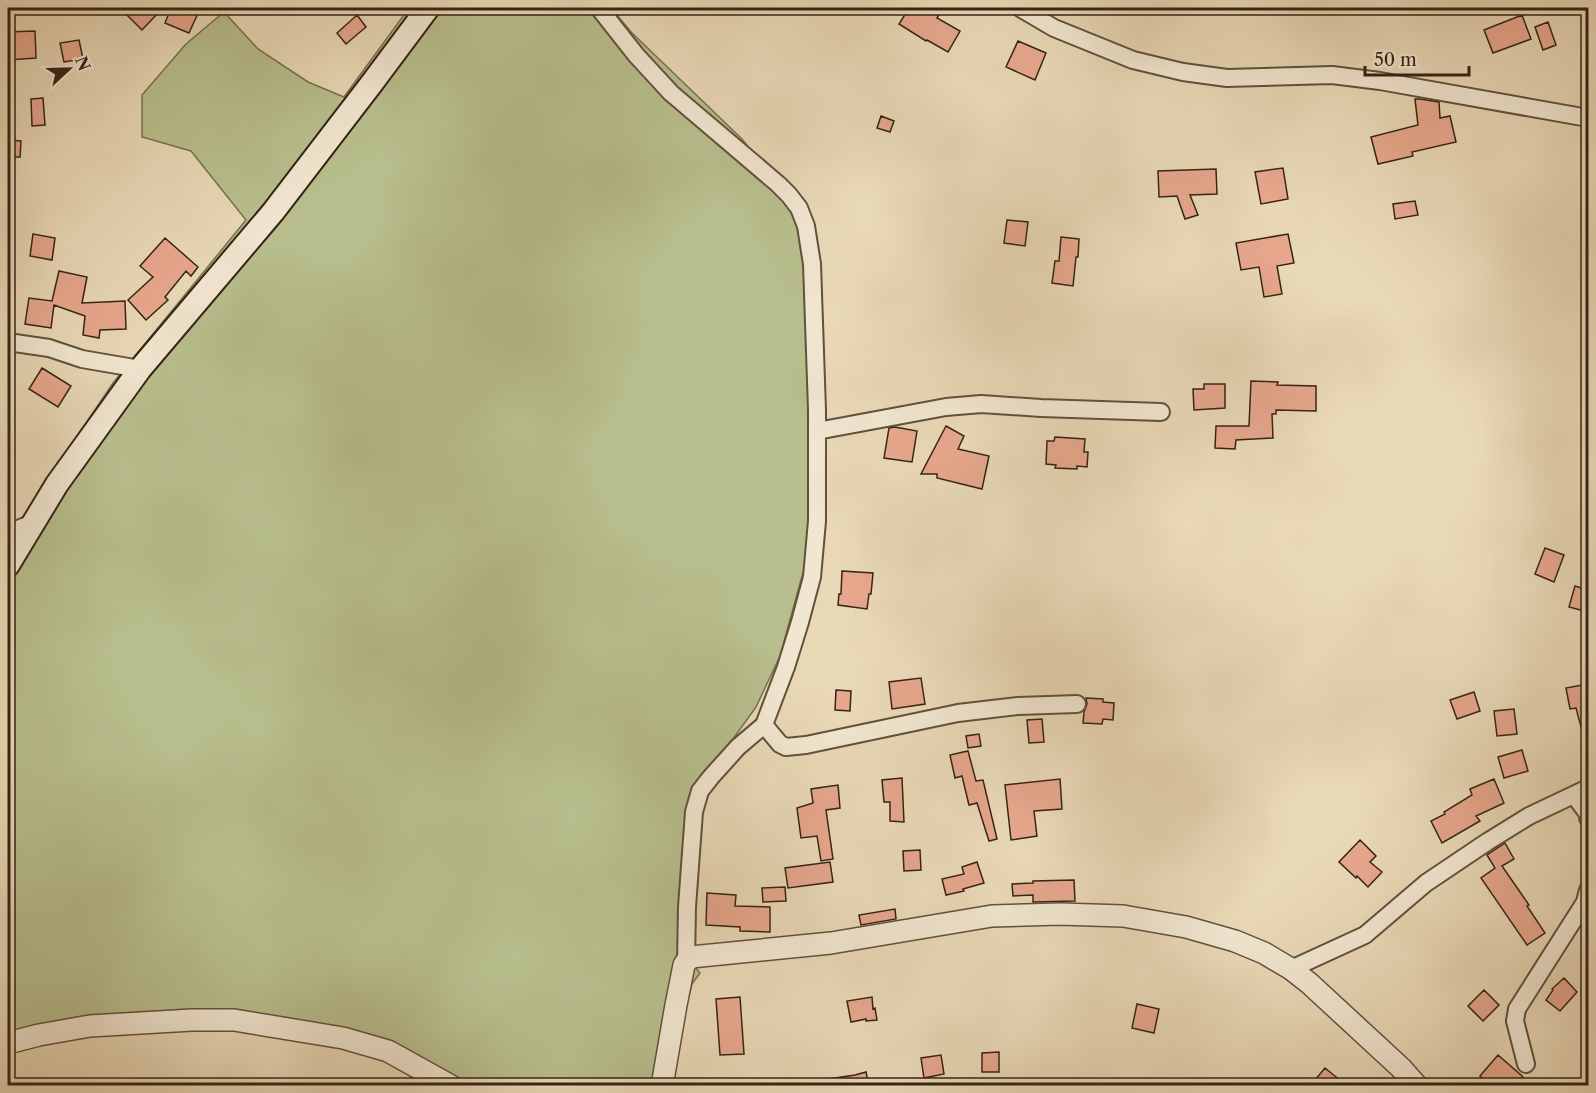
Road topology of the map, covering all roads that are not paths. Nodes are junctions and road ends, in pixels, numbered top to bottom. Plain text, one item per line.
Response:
1 (428, 8) edge
2 (599, 8) edge
3 (1020, 8) edge
4 (1588, 118) edge
5 (8, 342) edge
6 (140, 369) junction
7 (1161, 412) dead end
8 (817, 431) junction
9 (33, 523) junction
10 (8, 533) edge
11 (8, 565) edge
12 (1077, 704) dead end
13 (764, 724) junction
14 (1581, 792) edge
15 (1588, 818) edge
16 (1588, 890) edge
17 (686, 962) junction
18 (1291, 969) junction
19 (8, 1043) edge
20 (1526, 1064) dead end
21 (451, 1086) edge
22 (662, 1086) edge
23 (1417, 1086) edge

1 - 6 main road
2 - 8 street
3 - 4 street
5 - 6 street
6 - 9 main road
7 - 8 street
8 - 13 street
9 - 10 street
9 - 11 main road
12 - 13 street
13 - 17 street
14 - 15 street
14 - 18 street
16 - 20 street
17 - 18 street
17 - 22 street
18 - 23 street
19 - 21 street

